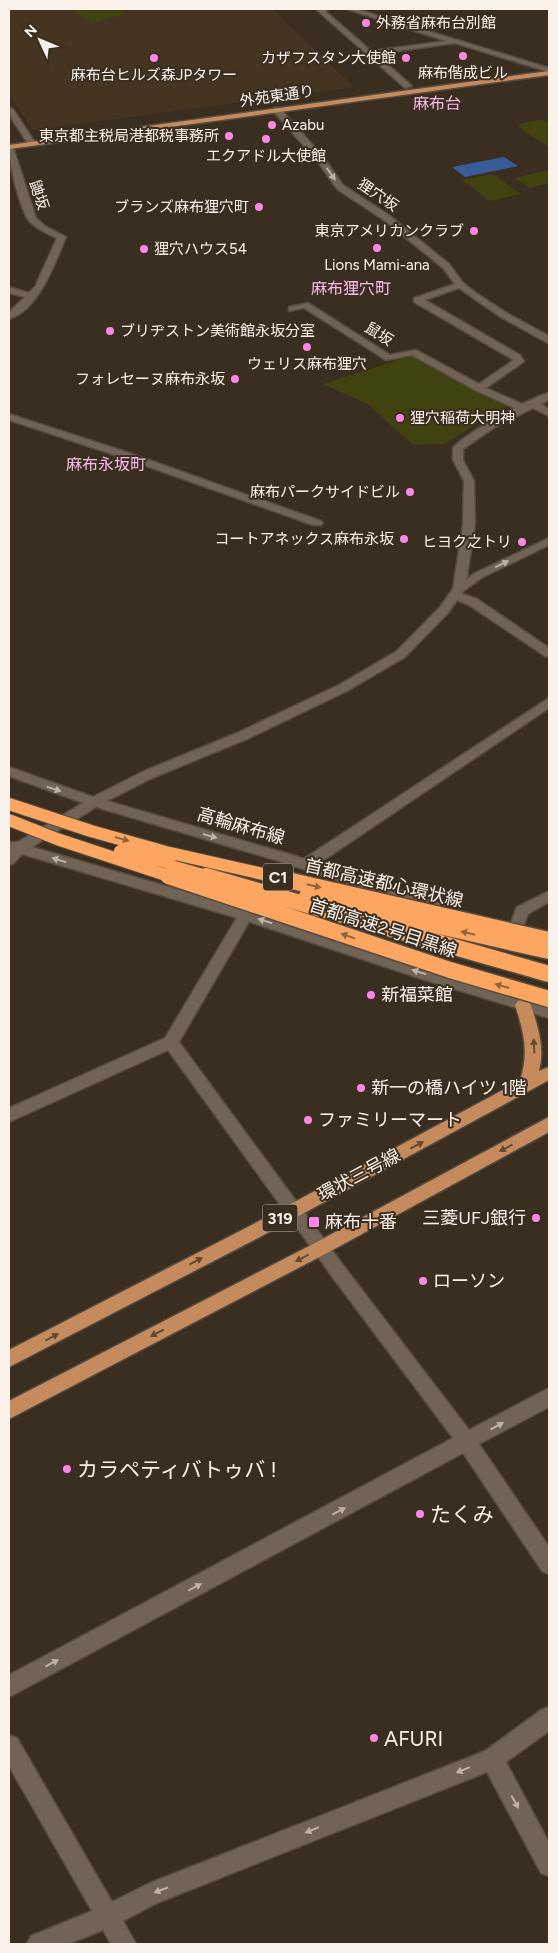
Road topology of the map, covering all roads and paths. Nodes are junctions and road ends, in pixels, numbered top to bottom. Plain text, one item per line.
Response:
1 (325, 9) edge
2 (350, 9) edge
3 (457, 41) junction
4 (370, 53) junction
5 (548, 69) edge
6 (408, 86) junction
7 (9, 109) edge
8 (277, 110) junction
9 (9, 140) edge
10 (30, 141) junction
11 (9, 147) edge
12 (460, 285) junction
13 (9, 290) edge
14 (31, 296) junction
15 (292, 309) dead end
16 (9, 316) edge
17 (549, 328) edge
18 (536, 332) junction
19 (549, 340) edge
20 (479, 388) junction
21 (549, 396) edge
22 (528, 405) junction
23 (549, 412) edge
24 (9, 417) edge
25 (317, 523) dead end
26 (549, 541) edge
27 (457, 592) junction
28 (549, 652) edge
29 (549, 702) edge
30 (9, 771) edge
31 (94, 802) junction
32 (9, 804) edge
33 (9, 810) edge
34 (9, 819) edge
35 (14, 846) edge
36 (9, 860) edge
37 (307, 864) junction
38 (549, 896) edge
39 (246, 915) junction
40 (514, 934) junction
41 (549, 942) edge
42 (549, 952) edge
43 (549, 974) edge
44 (549, 999) edge
45 (524, 1005) junction
46 (549, 1012) edge
47 (171, 1042) junction
48 (549, 1073) edge
49 (526, 1087) junction
50 (9, 1115) edge
51 (549, 1124) edge
52 (293, 1210) junction
53 (321, 1248) junction
54 (9, 1359) edge
55 (549, 1397) edge
56 (9, 1410) edge
57 (467, 1442) junction
58 (549, 1564) edge
59 (9, 1686) edge
60 (549, 1718) edge
61 (9, 1746) edge
62 (492, 1759) junction
63 (549, 1865) edge
64 (107, 1917) junction
65 (39, 1944) edge
66 (124, 1944) edge

1 - 4 street
2 - 3 street
3 - 4 street
3 - 5 street
4 - 6 street
5 - 6 main road, 外苑東通り
5 - 8 main road, 外苑東通り
6 - 10 main road, 外苑東通り
7 - 10 street
8 - 10 main road, 外苑東通り
8 -> 12 street, 狸穴坂
9 - 10 main road, 外苑東通り
10 - 11 main road, 外苑東通り
11 - 14 street, 鼬坂
12 - 18 street, 狸穴坂
12 - 20 street
13 - 14 street
14 - 16 street
15 - 20 street, 鼠坂
17 - 18 street
18 - 19 street, 狸穴坂
20 - 22 street, 鼠坂
21 - 22 street
22 - 23 street, 鼠坂
22 - 27 street
24 - 25 street
27 -> 26 street
27 - 28 street
27 - 31 street
29 - 37 street
30 -> 31 street, 高輪麻布線
31 - 35 street
31 -> 37 street, 高輪麻布線
32 -> 41 highway, 首都高速都心環状線 / C1, bridge
33 - 43 highway, 首都高速2号目黒線, bridge
42 -> 34 highway, 首都高速都心環状線 / C1, bridge
44 -> 34 highway, 首都高速2号目黒線, bridge
35 - 36 street
39 -> 35 street
37 - 40 street, 高輪麻布線
38 - 40 street
45 -> 39 street
39 - 47 street
40 - 41 street, 高輪麻布線
45 - 46 street
49 -> 45 main road
47 - 50 street
47 - 52 street
48 - 49 main road, 環状三号線 / 319
52 -> 49 main road, 環状三号線 / 319
51 -> 53 main road, 319
52 - 53 street
54 -> 52 main road, 環状三号線 / 319
53 -> 56 main road, 319
53 - 57 street
57 -> 55 street
57 - 58 street
59 -> 57 street
60 - 62 street
61 - 64 street
62 -> 63 street
62 -> 64 street
64 - 65 street
64 - 66 street

